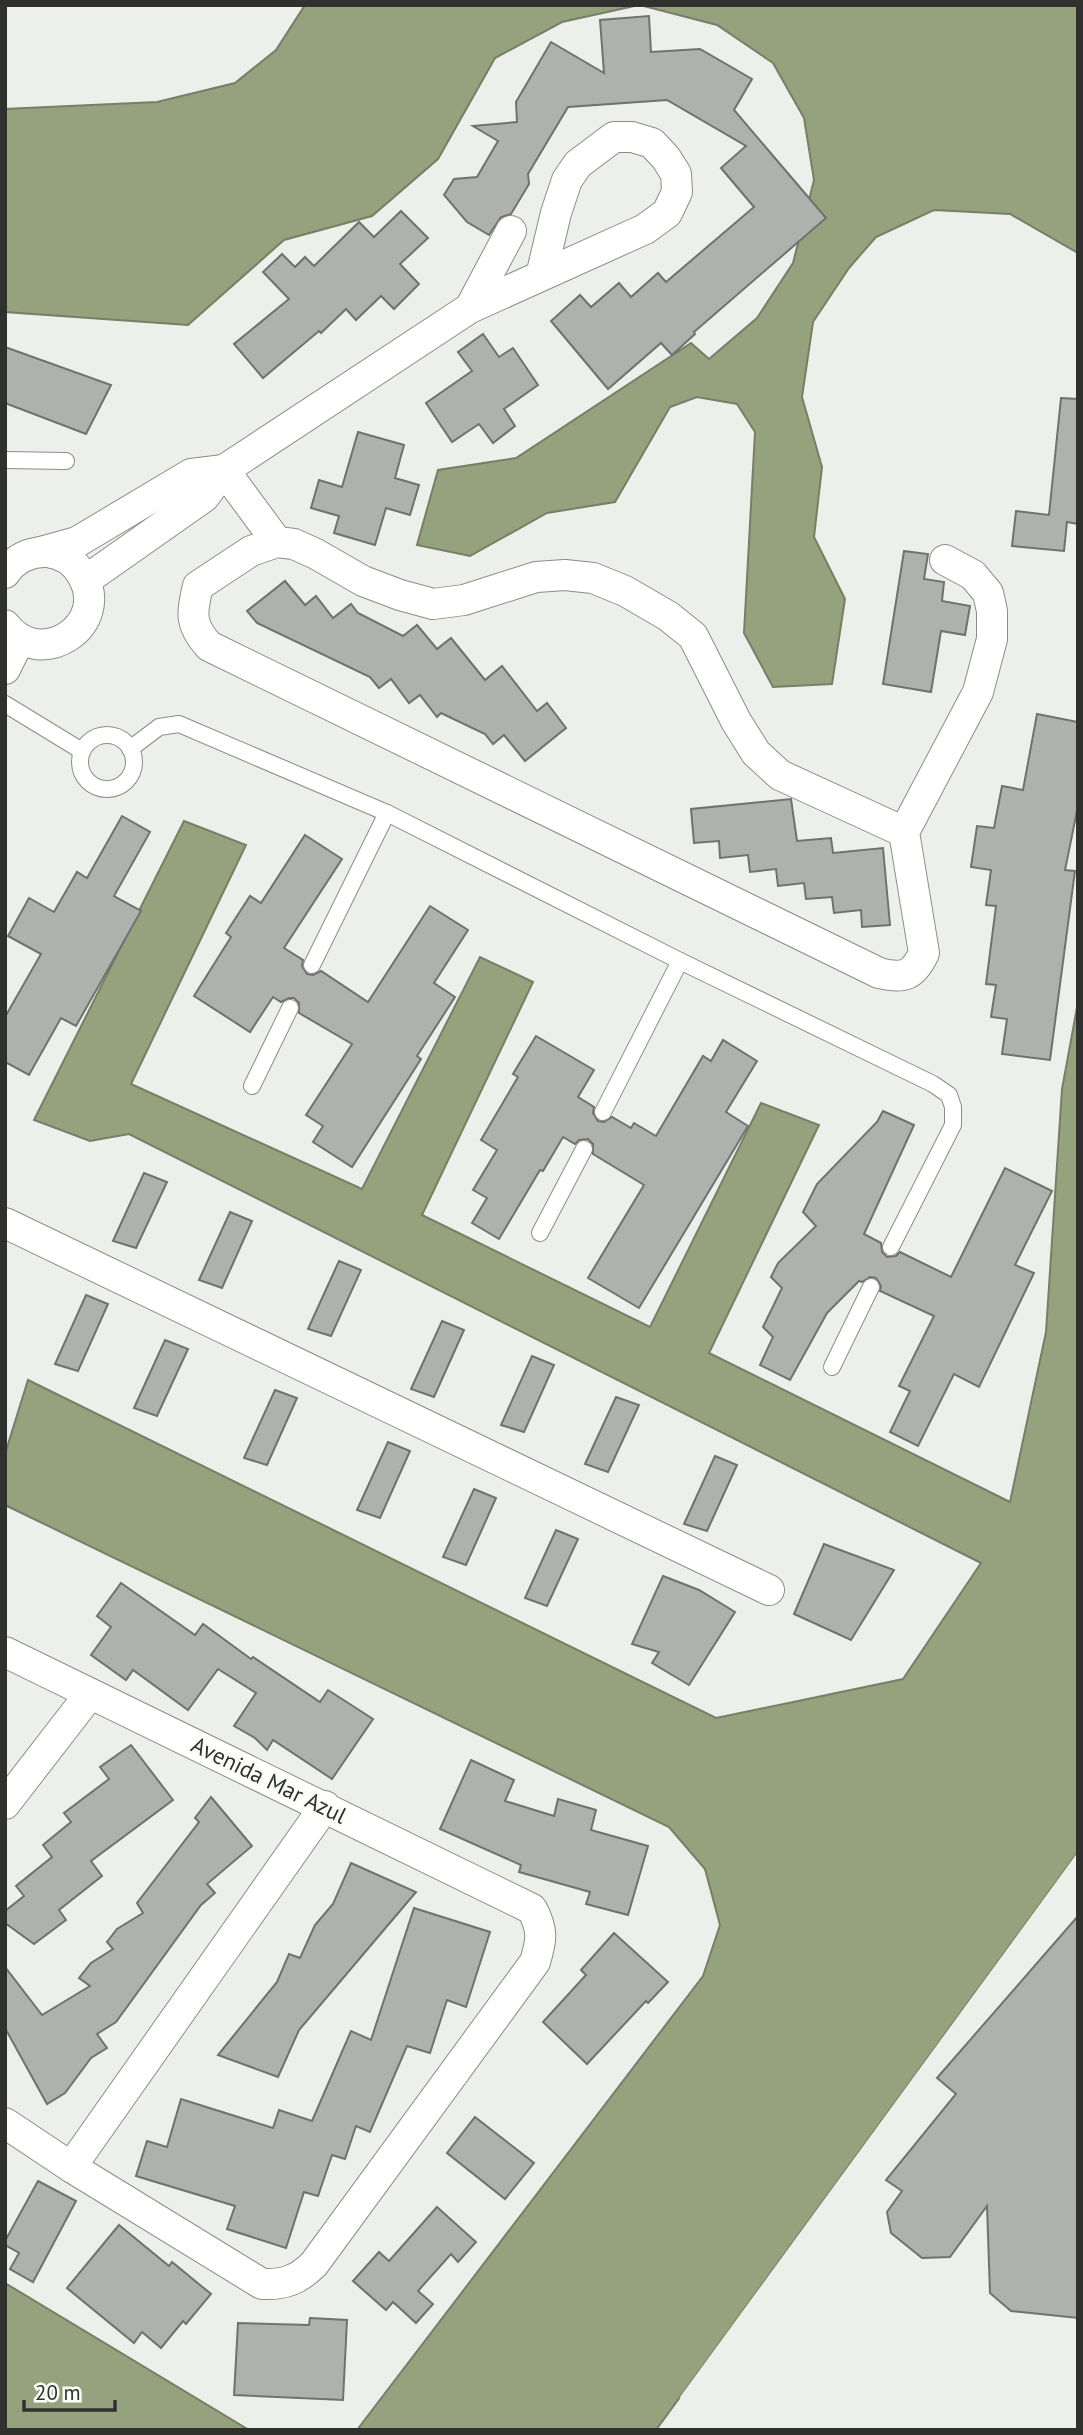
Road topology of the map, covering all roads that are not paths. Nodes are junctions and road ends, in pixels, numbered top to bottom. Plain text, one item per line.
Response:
1 (511, 231) dead end
2 (541, 276) junction
3 (470, 308) junction
4 (5, 460) edge
5 (66, 461) dead end
6 (224, 470) junction
7 (277, 542) junction
8 (41, 552) junction
9 (945, 560) dead end
10 (5, 572) edge
11 (86, 580) junction
12 (13, 632) edge
13 (5, 669) edge
14 (5, 704) edge
15 (130, 749) junction
16 (82, 751) junction
17 (387, 813) junction
18 (904, 832) junction
19 (680, 961) junction
20 (312, 965) dead end
21 (290, 1008) dead end
22 (252, 1086) dead end
23 (603, 1112) dead end
24 (584, 1149) dead end
25 (5, 1223) edge
26 (540, 1233) dead end
27 (891, 1247) dead end
28 (871, 1287) dead end
29 (832, 1367) dead end
30 (769, 1590) dead end
31 (5, 1652) edge
32 (90, 1694) junction
33 (5, 1804) edge
34 (324, 1806) junction
35 (5, 2123) edge
36 (71, 2167) junction

1 - 3 street
2 - 2 street
2 - 3 street
3 - 6 street
4 - 5 lane
6 - 7 street
6 - 8 street
6 - 11 street
7 - 18 street
7 - 18 street
8 - 10 street
8 - 11 street
9 - 18 street
11 - 12 street
12 - 13 street
14 - 16 lane
15 - 16 lane
15 - 16 lane
15 - 17 lane
17 - 19 lane
17 - 20 lane
19 - 23 lane
19 - 27 lane
21 - 22 lane
24 - 26 lane
25 - 30 street
28 - 29 lane
31 - 32 street, Avenida Mar Azul
32 - 33 street
32 - 34 street, Avenida Mar Azul
34 - 36 street
34 - 36 street, Avenida Mar Azul
35 - 36 street

